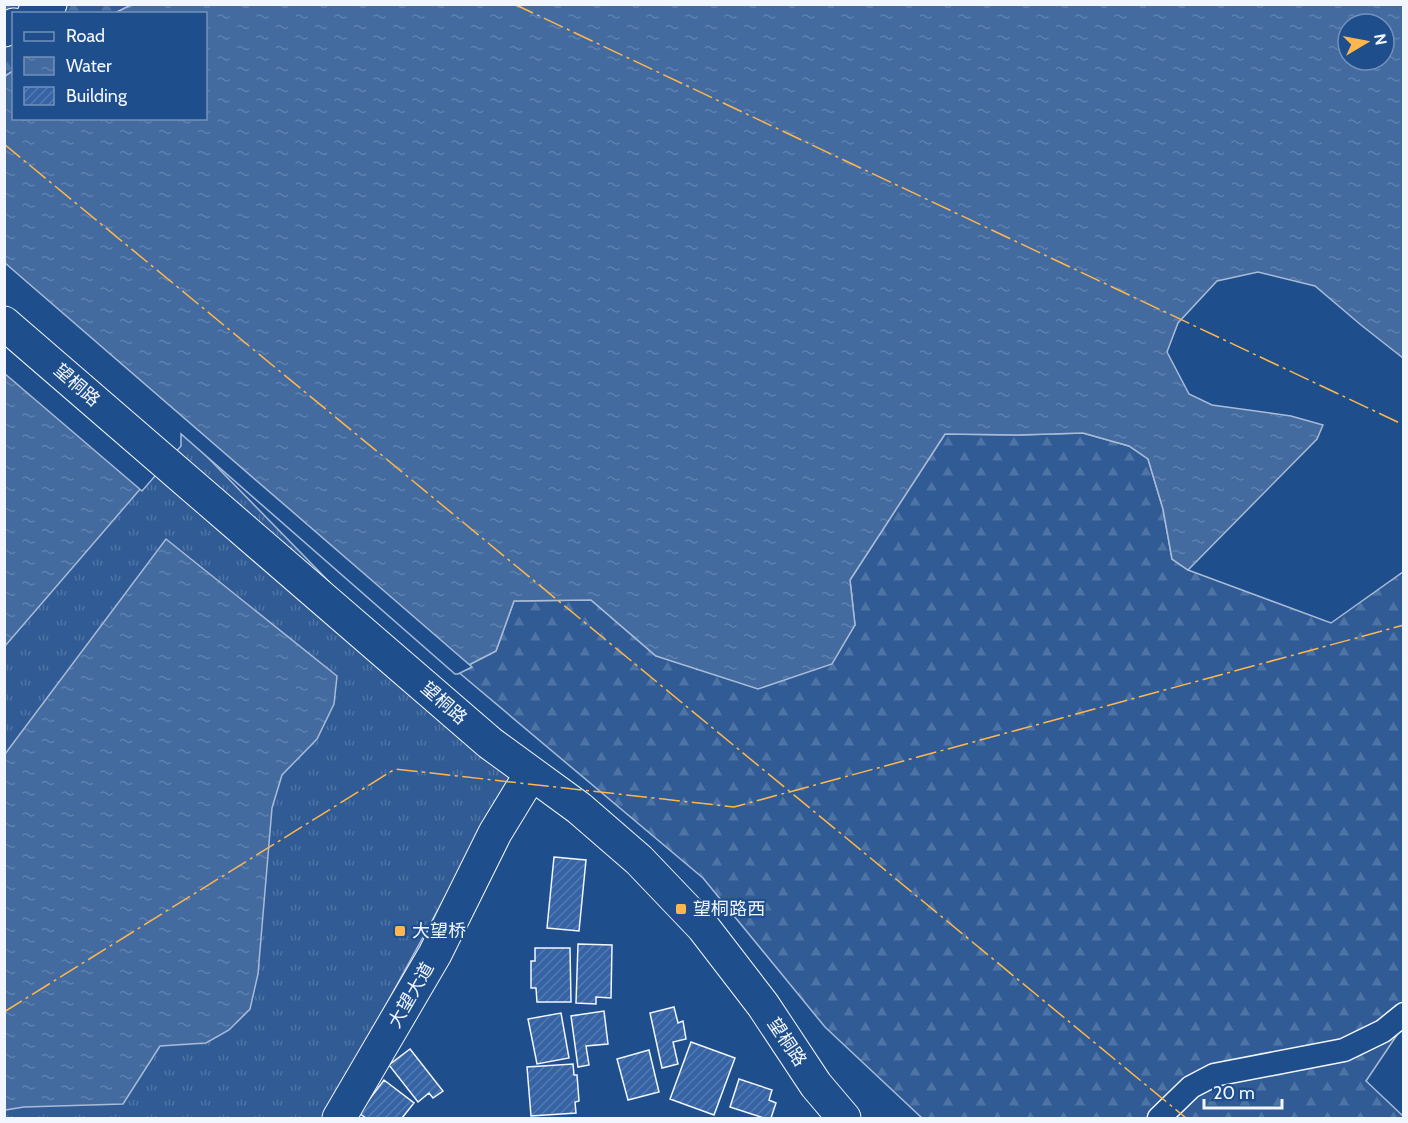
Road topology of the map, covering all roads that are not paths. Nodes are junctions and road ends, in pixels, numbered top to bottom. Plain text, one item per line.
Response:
1 (50, 4) edge
2 (37, 12) edge
3 (4, 323) edge
4 (531, 774) junction
5 (1404, 1014) edge
6 (339, 1119) edge
7 (844, 1119) edge
8 (1159, 1119) edge

1 - 2 main road
3 - 4 main road, 望桐路
4 - 6 main road, 大望大道
4 - 7 main road, 望桐路
5 - 8 street

